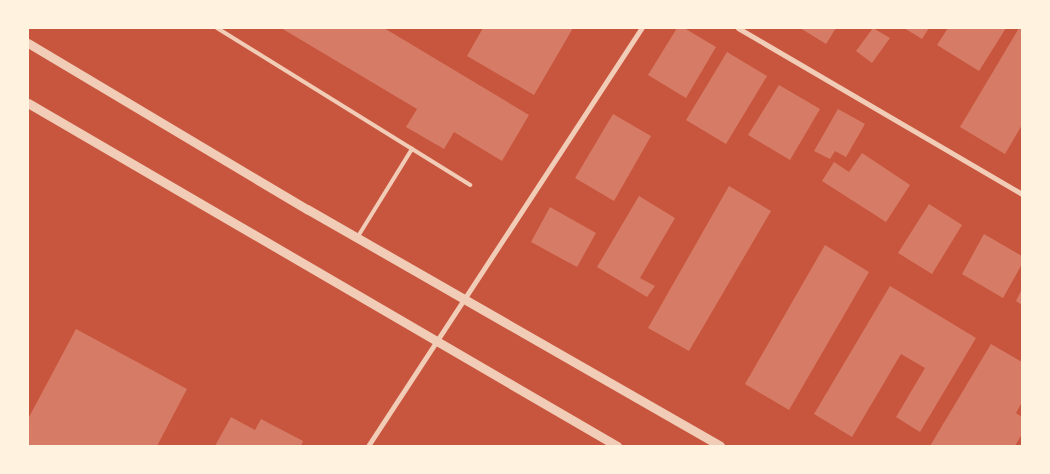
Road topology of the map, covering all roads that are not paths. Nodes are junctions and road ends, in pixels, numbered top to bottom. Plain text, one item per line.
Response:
1 (217, 28) edge
2 (642, 28) edge
3 (738, 28) edge
4 (28, 42) edge
5 (28, 103) edge
6 (412, 149) junction
7 (470, 185) dead end
8 (1022, 194) edge
9 (357, 238) junction
10 (465, 299) junction
11 (437, 343) junction
12 (368, 446) edge
13 (617, 446) edge
14 (720, 446) edge

1 - 6 lane
2 - 10 street
3 - 8 street
4 - 9 street
5 - 11 street
6 - 7 lane
6 - 9 lane
9 - 10 street
10 - 11 street
10 - 14 street
11 - 12 street
11 - 13 street

